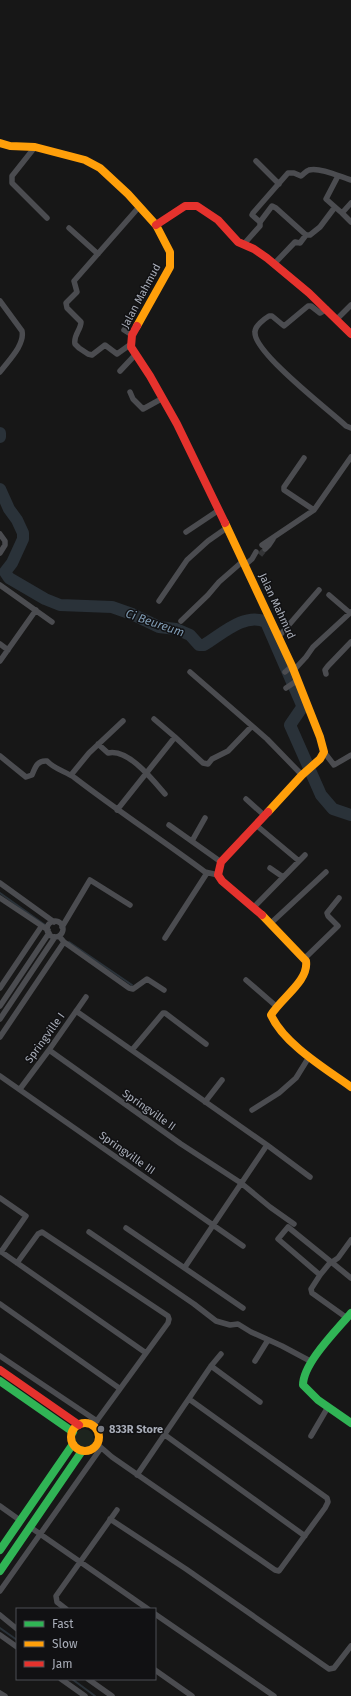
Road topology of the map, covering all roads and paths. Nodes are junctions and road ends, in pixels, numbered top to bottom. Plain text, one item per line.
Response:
1 (0, 143) edge
2 (35, 147) junction
3 (256, 161) dead end
4 (338, 176) junction
5 (351, 180) edge
6 (279, 184) junction
7 (351, 203) edge
8 (139, 207) junction
9 (335, 207) junction
10 (342, 213) junction
11 (47, 218) dead end
12 (260, 222) junction
13 (351, 222) edge
14 (156, 225) junction
15 (69, 228) dead end
16 (306, 235) junction
17 (244, 245) junction
18 (98, 254) junction
19 (274, 264) junction
20 (0, 302) edge
21 (351, 305) edge
22 (327, 309) junction
23 (337, 320) junction
24 (124, 330) dead end
25 (351, 334) edge
26 (131, 339) junction
27 (136, 354) junction
28 (120, 371) dead end
29 (0, 372) edge
30 (130, 392) dead end
31 (163, 398) junction
32 (351, 428) edge
33 (351, 457) edge
34 (304, 458) dead end
35 (219, 510) junction
36 (314, 510) junction
37 (228, 527) junction
38 (186, 532) dead end
39 (0, 534) edge
40 (263, 547) tunnel mouth
41 (0, 553) edge
42 (258, 554) tunnel mouth
43 (247, 562) junction
44 (0, 585) edge
45 (319, 590) dead end
46 (329, 594) dead end
47 (158, 601) dead end
48 (36, 610) junction
49 (351, 612) edge
50 (181, 621) dead end
51 (52, 622) dead end
52 (278, 635) junction
53 (0, 644) edge
54 (350, 645) edge
55 (8, 650) junction
56 (0, 661) edge
57 (290, 669) junction
58 (190, 672) dead end
59 (326, 674) dead end
60 (154, 719) dead end
61 (123, 721) dead end
62 (252, 726) junction
63 (175, 737) junction
64 (98, 744) junction
65 (324, 752) junction
66 (351, 755) edge
67 (0, 756) edge
68 (146, 773) junction
69 (303, 774) junction
70 (71, 775) junction
71 (165, 794) dead end
72 (246, 798) dead end
73 (117, 810) junction
74 (265, 816) junction
75 (205, 818) dead end
76 (169, 825) dead end
77 (256, 825) junction
78 (192, 841) junction
79 (305, 855) dead end
80 (299, 861) junction
81 (221, 862) junction
82 (270, 868) dead end
83 (326, 872) dead end
84 (207, 873) junction
85 (218, 875) junction
86 (283, 877) junction
87 (0, 883) edge
88 (0, 898) edge
89 (339, 898) dead end
90 (130, 905) dead end
91 (253, 908) junction
92 (54, 922) junction
93 (271, 924) junction
94 (62, 926) junction
95 (42, 927) junction
96 (48, 932) junction
97 (57, 936) junction
98 (165, 938) dead end
99 (64, 942) junction
100 (305, 958) junction
101 (246, 980) dead end
102 (0, 988) edge
103 (164, 990) dead end
104 (86, 997) dead end
105 (0, 1006) edge
106 (276, 1006) junction
107 (76, 1012) junction
108 (0, 1019) edge
109 (0, 1037) edge
110 (206, 1044) dead end
111 (49, 1050) junction
112 (132, 1050) junction
113 (309, 1057) junction
114 (0, 1076) edge
115 (222, 1080) dead end
116 (351, 1087) edge
117 (20, 1089) junction
118 (205, 1102) junction
119 (252, 1110) dead end
120 (267, 1145) junction
121 (310, 1177) dead end
122 (241, 1183) junction
123 (0, 1198) edge
124 (212, 1224) junction
125 (294, 1224) dead end
126 (126, 1228) dead end
127 (89, 1232) dead end
128 (351, 1240) edge
129 (243, 1246) dead end
130 (1, 1251) edge
131 (332, 1262) junction
132 (17, 1263) junction
133 (184, 1267) junction
134 (320, 1275) junction
135 (351, 1278) edge
136 (0, 1304) edge
137 (243, 1308) dead end
138 (349, 1315) edge
139 (268, 1340) junction
140 (146, 1354) junction
141 (221, 1354) dead end
142 (0, 1356) edge
143 (255, 1361) dead end
144 (312, 1362) junction
145 (211, 1366) junction
146 (0, 1370) edge
147 (0, 1381) edge
148 (120, 1388) junction
149 (189, 1399) junction
150 (260, 1402) dead end
151 (328, 1407) junction
152 (351, 1423) edge
153 (95, 1424) junction
154 (79, 1425) junction
155 (72, 1432) junction
156 (165, 1435) junction
157 (311, 1436) dead end
158 (73, 1444) junction
159 (99, 1446) junction
160 (82, 1451) junction
161 (137, 1474) junction
162 (0, 1506) edge
163 (116, 1510) dead end
164 (110, 1519) junction
165 (20, 1521) junction
166 (30, 1527) junction
167 (39, 1534) junction
168 (304, 1536) junction
169 (0, 1550) edge
170 (80, 1561) junction
171 (0, 1571) edge
172 (0, 1591) edge
173 (65, 1608) edge
174 (147, 1608) edge
175 (0, 1615) edge
176 (156, 1615) edge
177 (16, 1628) edge
178 (0, 1635) edge
179 (16, 1646) edge
180 (351, 1646) edge
181 (156, 1671) edge
182 (62, 1680) edge
183 (89, 1680) edge
184 (0, 1693) edge
185 (5, 1696) edge
186 (85, 1696) edge
187 (112, 1696) edge
188 (192, 1696) edge
189 (274, 1696) edge

1 - 2 street, Jalan Mahmud
2 - 8 street, Jalan Mahmud
2 - 11 street
3 - 6 street
4 - 5 street
4 - 6 street
4 - 9 street
6 - 12 street
7 - 10 street
8 - 14 street, Jalan Mahmud
8 - 18 street
9 - 10 street
9 - 16 street
10 - 13 street
12 - 16 street
12 - 17 street
14 - 17 street
14 - 26 street, Jalan Mahmud
15 - 18 street
16 - 19 street
17 - 19 street
18 - 26 street
19 - 22 street
20 - 29 street
21 - 23 street
22 - 23 street
22 - 32 street
23 - 25 street
24 - 26 street
26 - 27 street, Jalan Mahmud
27 - 28 street
27 - 31 street, Jalan Mahmud
30 - 31 street
31 - 35 street, Jalan Mahmud
33 - 36 street
34 - 36 street
35 - 37 street, Jalan Mahmud
35 - 38 street
36 - 40 street
37 - 43 street, Jalan Mahmud
37 - 47 street
39 - 41 street
42 - 43 street
43 - 50 street
43 - 52 street, Jalan Mahmud
44 - 48 street
45 - 52 street
46 - 49 street
48 - 51 street
48 - 55 street
49 - 57 street
52 - 57 street, Jalan Mahmud
53 - 55 street
54 - 59 street
55 - 56 street
57 - 65 street, Jalan Mahmud
58 - 62 street
60 - 63 street
61 - 64 street
62 - 63 street
62 - 69 street
63 - 68 street
64 - 68 street
64 - 70 street
65 - 66 street
65 - 69 street
67 - 70 street
68 - 71 street
68 - 73 street
69 - 74 street
70 - 73 street
72 - 74 street
73 - 84 street
74 - 77 street
75 - 78 street
76 - 78 street
77 - 80 street
77 - 81 street
78 - 81 street
79 - 80 street
80 - 86 street
81 - 85 street
82 - 86 street
83 - 93 street
84 - 85 street
84 - 98 street
85 - 91 street
86 - 91 street
87 - 92 street
88 - 95 street
89 - 100 street
90 - 94 street
91 - 93 street
92 - 94 street
92 - 96 street
93 - 100 street
94 - 97 street
95 - 96 street
95 - 102 street
96 - 97 street
96 - 105 street
97 - 99 street
97 - 108 street
99 - 103 street
99 - 109 street
100 - 106 street
101 - 106 street
104 - 107 street, Springville I
106 - 113 street
107 - 111 street, Springville I
107 - 112 street
110 - 112 street
111 - 117 street, Springville I
111 - 122 street, Springville II
112 - 118 street
113 - 116 street
113 - 119 street
114 - 117 street, Springville III
115 - 118 street
117 - 124 street, Springville III
118 - 120 street
120 - 121 street
120 - 122 street
122 - 124 street
122 - 125 street, Springville II
123 - 130 street
124 - 129 street, Springville III
124 - 133 street
126 - 133 street
127 - 139 street
128 - 131 street
130 - 132 street
131 - 134 street
131 - 134 street
131 - 135 street
132 - 140 street
132 - 140 street
133 - 137 street
134 - 138 street
136 - 148 street
138 - 144 street
139 - 143 street
139 - 144 street
140 - 148 street
141 - 145 street
142 - 153 street
144 - 151 street
145 - 149 street
145 - 150 street
146 - 154 street
147 - 155 street
148 - 153 street
149 - 156 street
149 - 168 street
151 - 152 street
151 - 157 street
153 - 154 street
153 - 159 street
154 - 155 street
155 - 158 street
156 - 161 street
156 - 168 street
158 - 160 street
158 - 165 street
159 - 160 street
159 - 161 street
159 - 167 street
160 - 166 street
161 - 168 street
162 - 165 street
163 - 164 street
164 - 170 street
164 - 180 street
165 - 169 street
166 - 167 street
166 - 171 street
167 - 170 street
167 - 172 street
170 - 173 street
170 - 174 street
175 - 177 street
176 - 189 street
178 - 179 street
181 - 188 street
182 - 186 street
183 - 187 street
184 - 185 street

